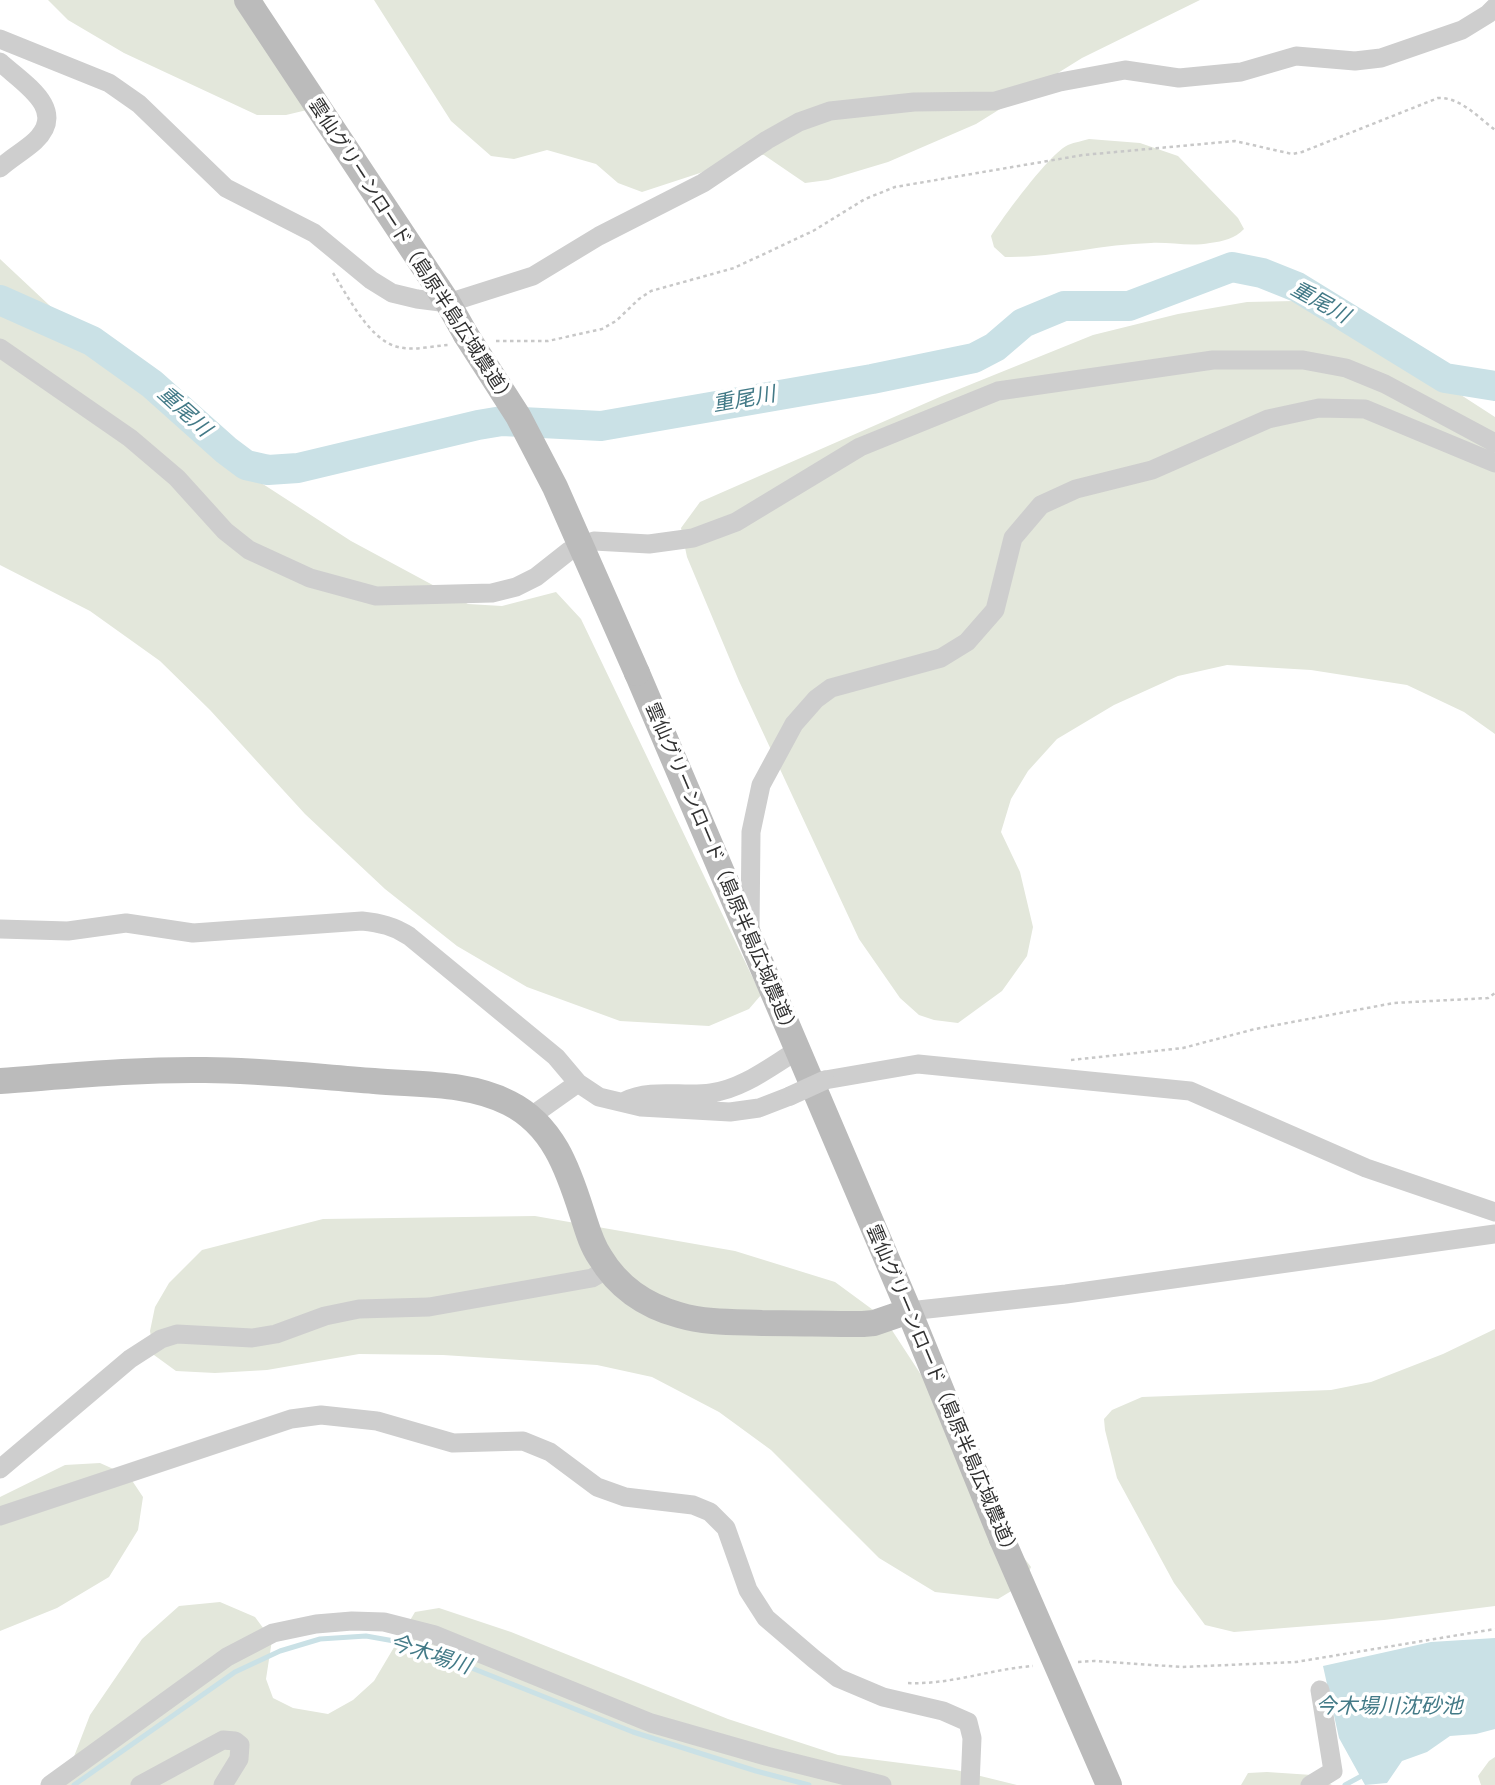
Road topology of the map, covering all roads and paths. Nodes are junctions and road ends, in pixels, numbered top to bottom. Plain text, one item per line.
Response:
1 (247, 0) edge
2 (1495, 7) edge
3 (0, 39) edge
4 (0, 62) edge
5 (1495, 130) edge
6 (0, 168) edge
7 (327, 263) dead end
8 (448, 303) junction
9 (470, 340) junction
10 (0, 348) edge
11 (1495, 443) edge
12 (1495, 463) edge
13 (0, 929) edge
14 (750, 942) junction
15 (1495, 993) edge
16 (798, 1050) junction
17 (1060, 1061) dead end
18 (0, 1081) edge
19 (578, 1083) junction
20 (621, 1103) junction
21 (530, 1117) junction
22 (1495, 1212) edge
23 (1495, 1234) edge
24 (608, 1269) junction
25 (909, 1311) junction
26 (0, 1469) edge
27 (0, 1516) edge
28 (1495, 1629) edge
29 (1068, 1663) dead end
30 (1043, 1665) dead end
31 (903, 1683) dead end
32 (1320, 1690) dead end
33 (50, 1785) edge
34 (140, 1785) edge
35 (223, 1785) edge
36 (882, 1785) edge
37 (970, 1785) edge
38 (1109, 1785) edge
39 (1310, 1785) edge

1 - 8 street, 雲仙グリーンロード（島原半島広域農道）
2 - 8 street
3 - 8 street
4 - 6 street
5 - 9 path
7 - 9 path
8 - 9 street, 雲仙グリーンロード（島原半島広域農道）
9 - 14 street, 雲仙グリーンロード（島原半島広域農道）, bridge
10 - 11 street
12 - 14 street
13 - 19 street
14 - 16 street, 雲仙グリーンロード（島原半島広域農道）
15 - 17 path
16 - 20 street
16 - 25 street, 雲仙グリーンロード（島原半島広域農道）
18 - 21 street
19 - 20 street
19 - 21 street
20 - 22 street, bridge
21 - 24 street
23 - 25 street
24 - 25 street
24 - 26 street
25 - 38 street, 雲仙グリーンロード（島原半島広域農道）, bridge
27 - 37 street
28 - 29 path
30 - 31 path
32 - 39 street
33 - 36 street
34 - 35 street

